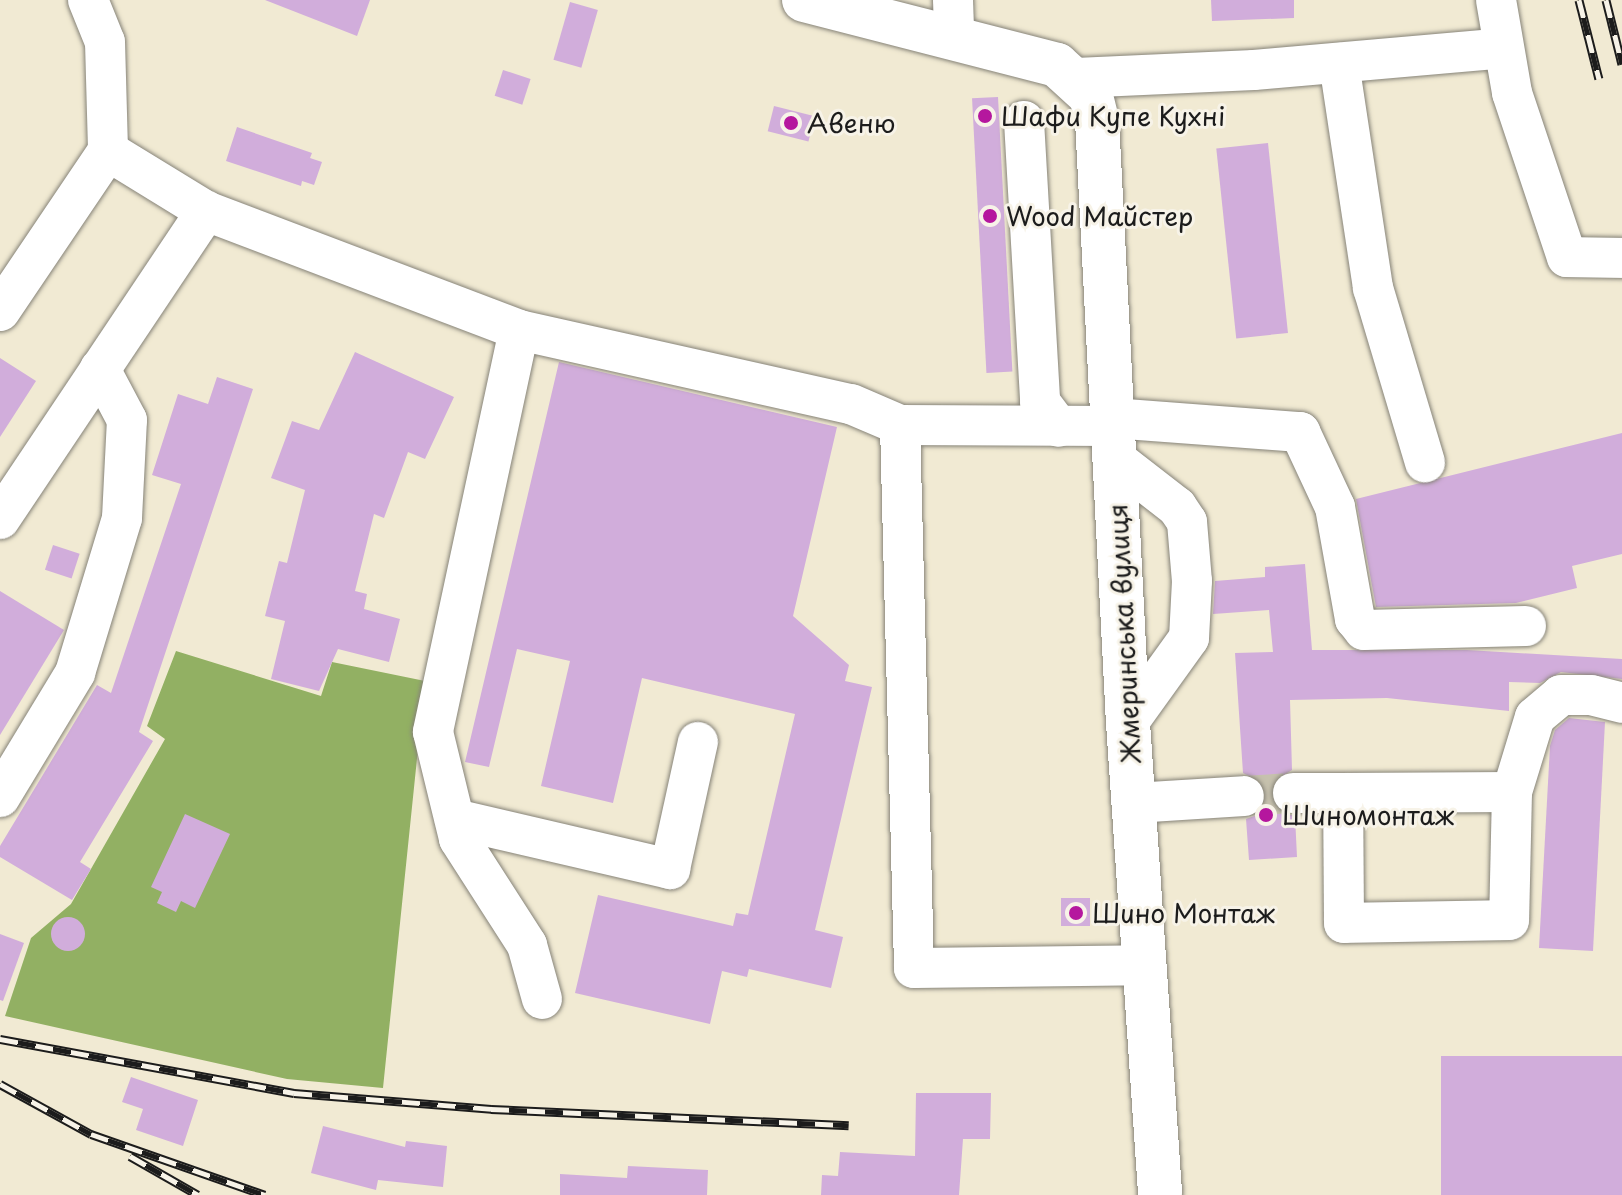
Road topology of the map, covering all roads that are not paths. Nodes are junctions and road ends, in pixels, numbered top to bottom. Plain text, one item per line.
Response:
1 (88, 0) edge
2 (804, 0) edge
3 (1496, 0) edge
4 (954, 19) edge
5 (1503, 48) junction
6 (1339, 63) junction
7 (1076, 78) junction
8 (1024, 121) dead end
9 (108, 151) junction
10 (206, 211) junction
11 (1622, 258) edge
12 (0, 311) edge
13 (519, 330) junction
14 (100, 369) junction
15 (900, 425) junction
16 (1059, 427) junction
17 (1113, 434) junction
18 (1425, 462) dead end
19 (0, 519) edge
20 (1526, 626) dead end
21 (1622, 703) edge
22 (1128, 723) junction
23 (698, 742) dead end
24 (1512, 792) junction
25 (1293, 793) tunnel mouth
26 (1343, 793) junction
27 (1244, 796) tunnel mouth
28 (0, 797) edge
29 (1134, 803) junction
30 (455, 819) junction
31 (1145, 965) junction
32 (542, 999) dead end
33 (1160, 1195) edge

1 - 9 lane
2 - 4 main road
3 - 5 lane
4 - 7 main road
5 - 6 lane
5 - 11 lane
6 - 7 lane
6 - 18 lane
7 - 17 main road, Жмеринська вулиця
8 - 16 lane
9 - 10 lane
9 - 12 lane
10 - 13 lane
10 - 14 lane
13 - 15 lane
13 - 30 lane
14 - 19 lane
14 - 28 lane
15 - 16 lane
15 - 31 lane
16 - 17 lane
17 - 20 lane
17 - 22 main road, Жмеринська вулиця
17 - 22 lane
21 - 24 lane
22 - 29 main road, Жмеринська вулиця
23 - 30 lane
24 - 26 lane
24 - 26 lane
25 - 26 lane
27 - 29 lane
29 - 31 main road, Жмеринська вулиця
30 - 32 lane
31 - 33 main road, Жмеринська вулиця

